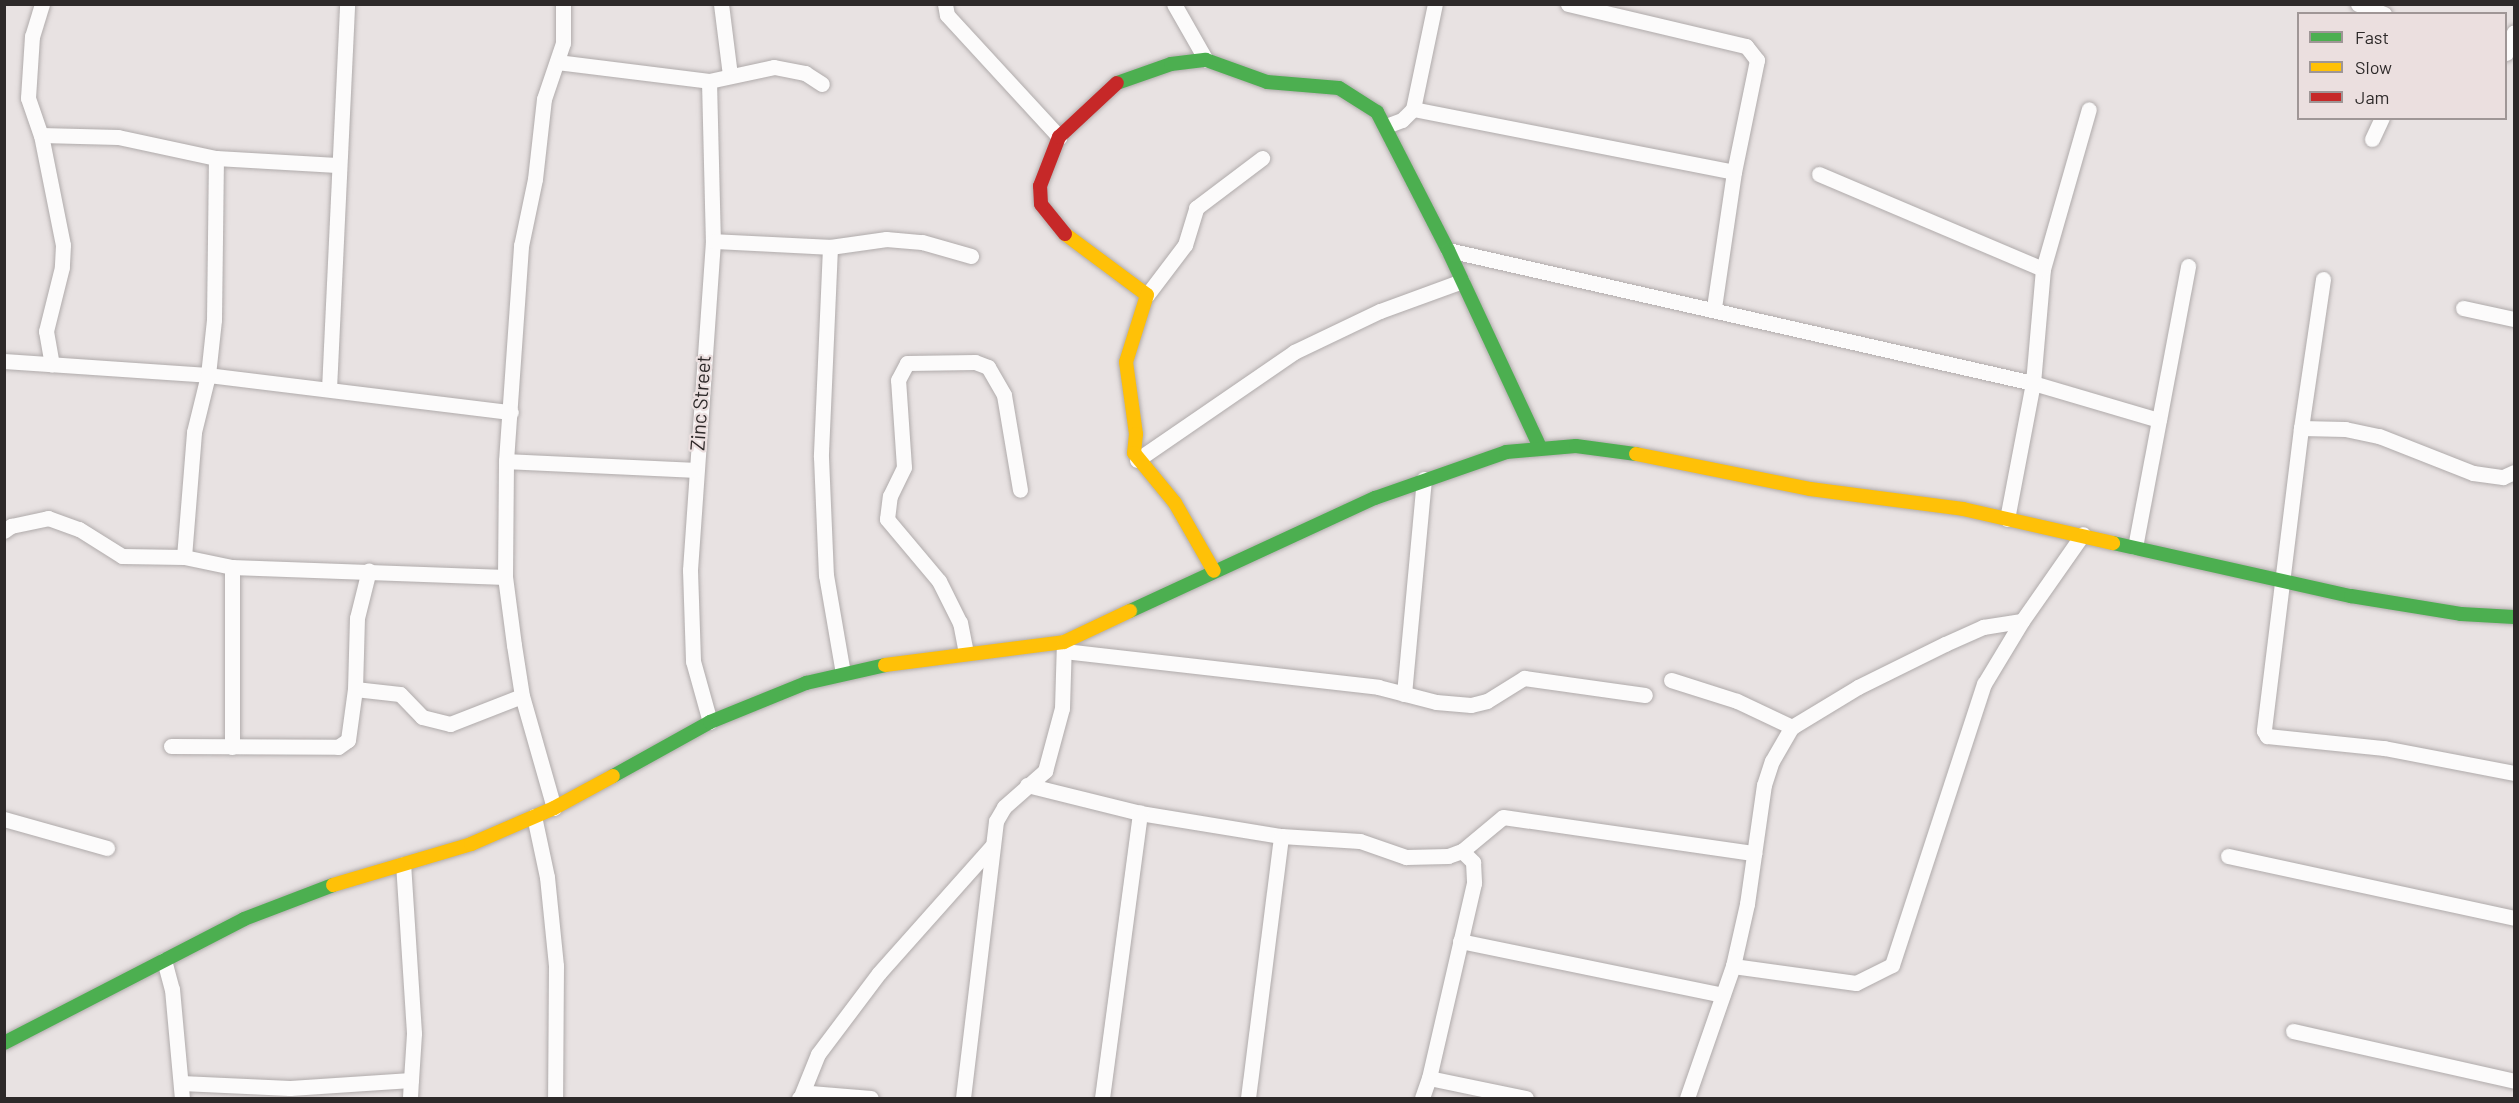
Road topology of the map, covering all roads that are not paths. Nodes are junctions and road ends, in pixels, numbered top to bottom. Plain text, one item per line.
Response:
1 (42, 4) edge
2 (347, 4) edge
3 (563, 4) edge
4 (721, 4) edge
5 (945, 4) edge
6 (1174, 4) edge
7 (1435, 4) edge
8 (1568, 4) edge
9 (2358, 4) edge
10 (1621, 10) edge
11 (2379, 12) edge
12 (2514, 32) edge
13 (2507, 48) edge
14 (1206, 60) junction
15 (557, 62) junction
16 (730, 75) junction
17 (710, 81) junction
18 (822, 84) dead end
19 (1413, 109) junction
20 (2089, 109) dead end
21 (2381, 120) edge
22 (1386, 126) junction
23 (41, 135) junction
24 (1059, 137) junction
25 (2372, 139) dead end
26 (216, 158) junction
27 (1262, 158) dead end
28 (337, 165) junction
29 (1734, 172) junction
30 (1819, 174) dead end
31 (713, 241) junction
32 (830, 247) junction
33 (1448, 250) junction
34 (971, 256) dead end
35 (2188, 266) dead end
36 (2043, 268) junction
37 (2323, 279) dead end
38 (1462, 281) junction
39 (1147, 294) junction
40 (1714, 308) junction
41 (2463, 308) dead end
42 (2514, 318) edge
43 (4, 361) edge
44 (52, 364) junction
45 (208, 375) junction
46 (2033, 383) junction
47 (329, 389) junction
48 (511, 412) junction
49 (2159, 420) junction
50 (2301, 428) junction
51 (1540, 447) junction
52 (1137, 460) junction
53 (506, 461) junction
54 (695, 470) junction
55 (2514, 472) edge
56 (1424, 479) junction
57 (1020, 490) dead end
58 (2007, 519) junction
59 (4, 531) edge
60 (2083, 534) junction
61 (2135, 547) junction
62 (184, 557) junction
63 (232, 567) junction
64 (369, 570) junction
65 (1214, 572) junction
66 (505, 577) junction
67 (2283, 580) junction
68 (2514, 617) edge
69 (2022, 621) junction
70 (1064, 647) junction
71 (966, 653) junction
72 (843, 673) junction
73 (1671, 680) dead end
74 (355, 689) junction
75 (1404, 694) junction
76 (1645, 695) dead end
77 (522, 696) junction
78 (711, 722) junction
79 (1792, 727) junction
80 (171, 747) dead end
81 (232, 747) junction
82 (2514, 773) edge
83 (1027, 785) junction
84 (554, 808) junction
85 (1140, 813) junction
86 (534, 816) junction
87 (4, 819) edge
88 (1281, 836) junction
89 (993, 845) junction
90 (107, 848) dead end
91 (1462, 850) junction
92 (1754, 853) junction
93 (2228, 856) dead end
94 (403, 864) junction
95 (2514, 918) edge
96 (1460, 941) junction
97 (164, 960) junction
98 (1733, 966) junction
99 (1723, 994) junction
100 (2293, 1031) dead end
101 (4, 1042) edge
102 (1429, 1078) junction
103 (411, 1080) junction
104 (2514, 1081) edge
105 (182, 1091) edge
106 (800, 1097) edge
107 (410, 1098) edge
108 (555, 1098) edge
109 (871, 1098) edge
110 (963, 1098) edge
111 (1102, 1098) edge
112 (1248, 1098) edge
113 (1422, 1098) edge
114 (1526, 1098) edge
115 (1687, 1098) edge

1 - 23 street
2 - 28 street
3 - 15 street
4 - 16 street
5 - 24 street
6 - 14 street
7 - 19 street
8 - 10 street
9 - 11 street
10 - 29 street
12 - 13 street
14 - 22 street
14 - 24 street
15 - 17 street
15 - 48 street
16 - 17 street
16 - 18 street
17 - 31 street, Zinc Street
19 - 22 street
19 - 29 street
20 - 36 street
21 - 25 street
22 - 33 street
23 - 26 street
23 - 44 street
24 - 39 street
26 - 28 street
26 - 45 street
27 - 39 street
28 - 47 street
29 - 40 street
30 - 36 street
31 - 32 street
31 - 54 street, Zinc Street
32 - 34 street
32 - 72 street
33 - 38 street
33 - 40 street
35 - 49 street
36 - 46 street
37 - 50 street
38 - 51 street
38 - 52 street
39 - 52 street
40 - 46 street
41 - 42 street
43 - 44 street
44 - 45 street
45 - 47 street
45 - 62 street
46 - 49 street
46 - 58 street
47 - 48 street
48 - 53 street
49 - 61 street
50 - 55 street
50 - 67 street
51 - 56 street
51 - 58 street
52 - 65 street
53 - 54 street
53 - 66 street
54 - 78 street, Zinc Street
56 - 65 street
56 - 75 street
57 - 71 street
58 - 60 street
59 - 62 street
60 - 61 street
60 - 69 street
61 - 67 street
62 - 63 street
63 - 64 street
63 - 81 street
64 - 66 street
64 - 74 street
65 - 70 street
66 - 77 street
67 - 68 street
67 - 82 street
69 - 79 street
69 - 98 street
70 - 71 street
70 - 75 street
70 - 83 street
71 - 72 street
72 - 78 street
73 - 79 street
74 - 77 street
74 - 81 street
75 - 76 street
77 - 84 street
78 - 84 street
79 - 92 street
80 - 81 street
83 - 85 street
83 - 89 street
84 - 86 street
85 - 88 street
85 - 111 street
86 - 94 street
86 - 108 street
87 - 90 street
88 - 91 street
88 - 112 street
89 - 106 street
89 - 110 street
91 - 92 street
91 - 96 street
92 - 98 street
93 - 95 street
94 - 97 street
94 - 103 street
96 - 99 street
96 - 102 street
97 - 101 street
97 - 105 street
98 - 99 street
99 - 115 street
100 - 104 street
102 - 113 street
102 - 114 street
103 - 105 street
103 - 107 street
106 - 109 street

